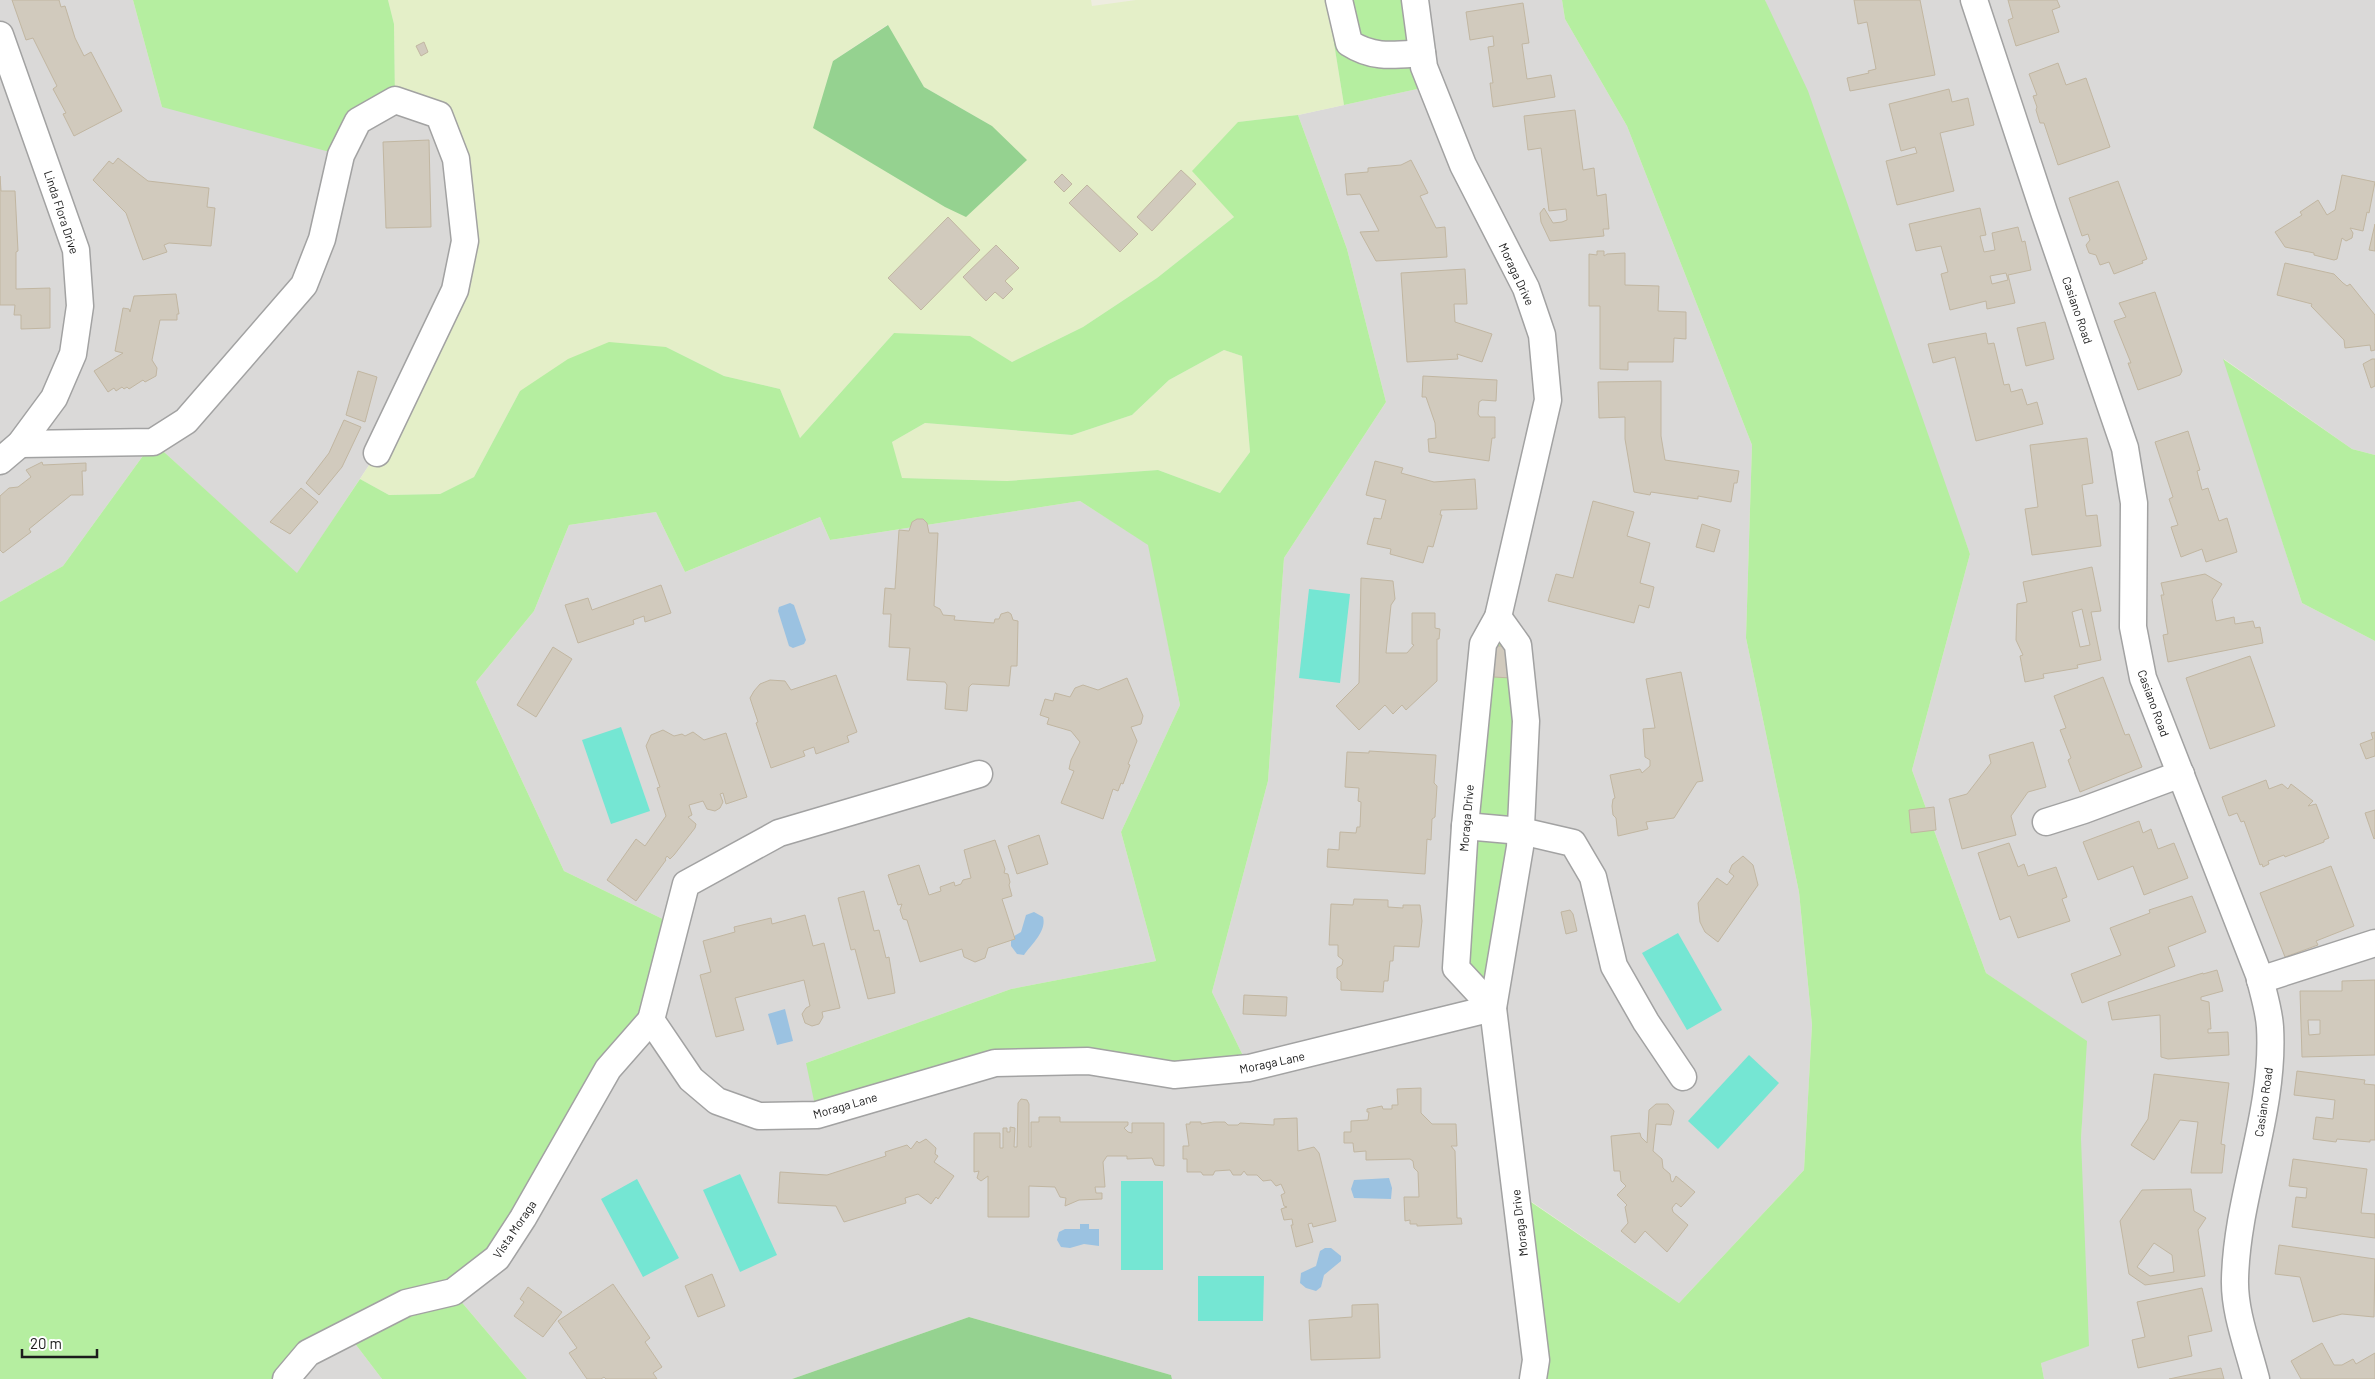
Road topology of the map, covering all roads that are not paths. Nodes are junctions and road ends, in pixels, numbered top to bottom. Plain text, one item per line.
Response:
1 (1339, 0) edge
2 (1415, 0) edge
3 (1974, 0) edge
4 (0, 35) edge
5 (1422, 53) junction
6 (20, 444) junction
7 (377, 453) dead end
8 (0, 461) edge
9 (1498, 617) junction
10 (979, 774) dead end
11 (2180, 774) junction
12 (2046, 822) dead end
13 (1465, 826) junction
14 (1521, 831) junction
15 (2375, 943) edge
16 (2260, 980) junction
17 (1493, 1008) junction
18 (651, 1020) junction
19 (1683, 1077) dead end
20 (286, 1379) edge
21 (1533, 1379) edge
22 (2256, 1379) edge

1 - 5 street
2 - 5 street, Moraga Drive
3 - 11 street, Casiano Road
4 - 6 street, Linda Flora Drive
5 - 9 street, Moraga Drive
6 - 7 street
6 - 8 street, Linda Flora Drive
9 - 13 street, Moraga Drive
9 - 14 street, Moraga Drive
10 - 18 street
11 - 12 street
11 - 16 street, Casiano Road
13 - 14 street
13 - 17 street, Moraga Drive
14 - 17 street, Moraga Drive
14 - 19 street
15 - 16 street
16 - 22 street, Casiano Road
17 - 18 street, Moraga Lane
17 - 21 street, Moraga Drive
18 - 20 street, Vista Moraga

